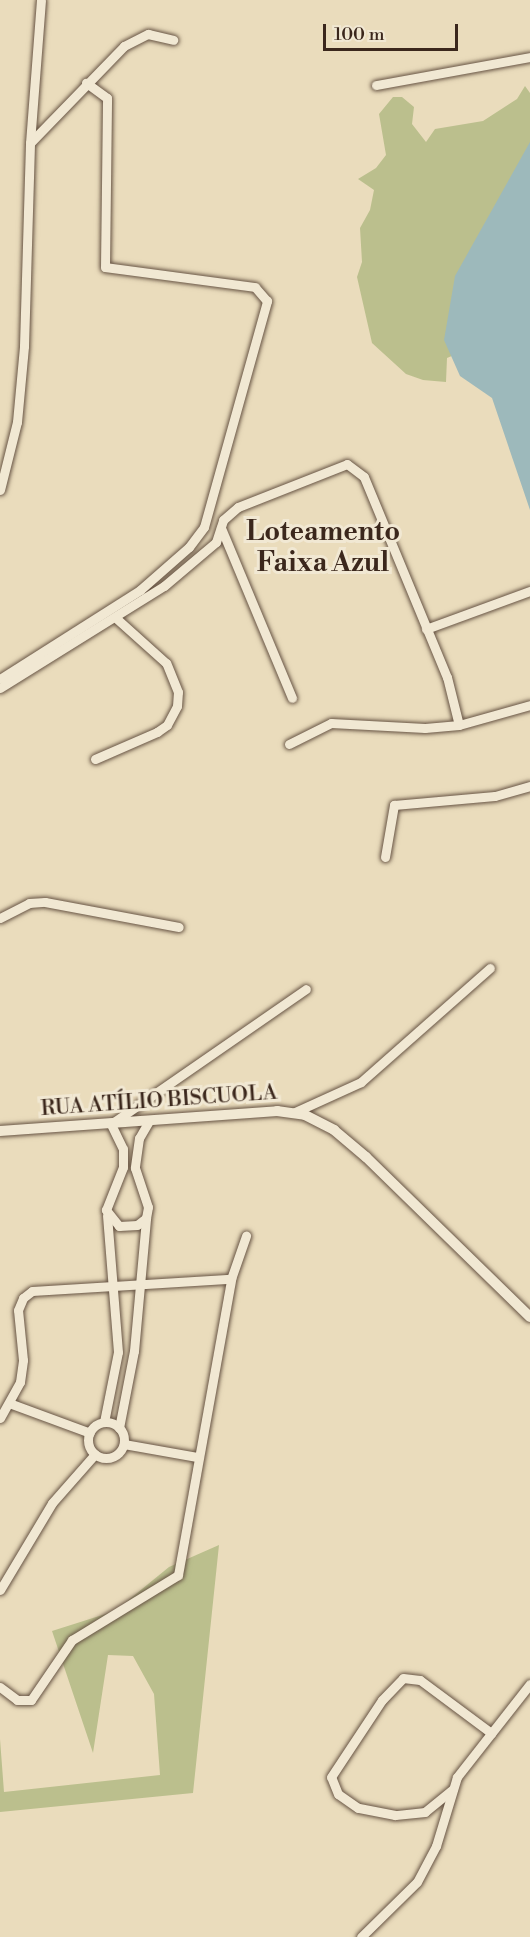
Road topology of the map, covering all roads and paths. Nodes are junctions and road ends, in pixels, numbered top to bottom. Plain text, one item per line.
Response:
1 (41, 0) edge
2 (173, 40) dead end
3 (530, 57) edge
4 (86, 83) junction
5 (376, 85) dead end
6 (30, 143) junction
7 (0, 490) edge
8 (219, 535) junction
9 (231, 549) junction
10 (530, 591) edge
11 (117, 619) junction
12 (426, 629) junction
13 (0, 679) edge
14 (0, 688) edge
15 (292, 698) dead end
16 (530, 705) edge
17 (459, 725) junction
18 (289, 744) dead end
19 (95, 759) dead end
20 (530, 786) edge
21 (385, 857) dead end
22 (0, 918) edge
23 (179, 927) dead end
24 (490, 968) dead end
25 (306, 989) dead end
26 (295, 1112) junction
27 (148, 1121) junction
28 (111, 1124) junction
29 (0, 1131) edge
30 (106, 1210) junction
31 (146, 1218) junction
32 (246, 1236) dead end
33 (231, 1279) junction
34 (140, 1285) junction
35 (112, 1286) junction
36 (530, 1317) edge
37 (9, 1403) junction
38 (0, 1418) edge
39 (104, 1422) junction
40 (119, 1428) junction
41 (90, 1433) junction
42 (124, 1444) junction
43 (95, 1454) junction
44 (197, 1457) junction
45 (0, 1590) edge
46 (530, 1684) edge
47 (0, 1687) edge
48 (491, 1733) junction
49 (453, 1789) junction
50 (361, 1937) edge

1 - 6 street
2 - 4 street
3 - 5 street
4 - 6 street
4 - 13 street
6 - 7 street
8 - 9 street
8 - 9 street
8 - 11 street
8 - 12 street
9 - 15 street
10 - 12 street
11 - 14 street
11 - 19 street
12 - 17 street
16 - 17 street
17 - 18 street
20 - 21 street
22 - 23 street
24 - 26 street
25 - 28 street
26 - 27 street, RUA ATÍLIO BISCUOLA
26 - 36 street, RUA ATÍLIO BISCUOLA
27 - 28 street, RUA ATÍLIO BISCUOLA
27 - 31 street
28 - 29 street, RUA ATÍLIO BISCUOLA
28 - 30 street
30 - 31 street
30 - 35 street
31 - 34 street
32 - 33 street
33 - 34 street
33 - 44 street
34 - 35 street
34 - 40 street
35 - 37 street
35 - 39 street
37 - 38 street
37 - 41 street
39 - 40 street
39 - 41 street
40 - 42 street
41 - 43 street
42 - 43 street
42 - 44 street
43 - 45 street
44 - 47 street
46 - 48 street
48 - 49 street
48 - 49 street
49 - 50 street

